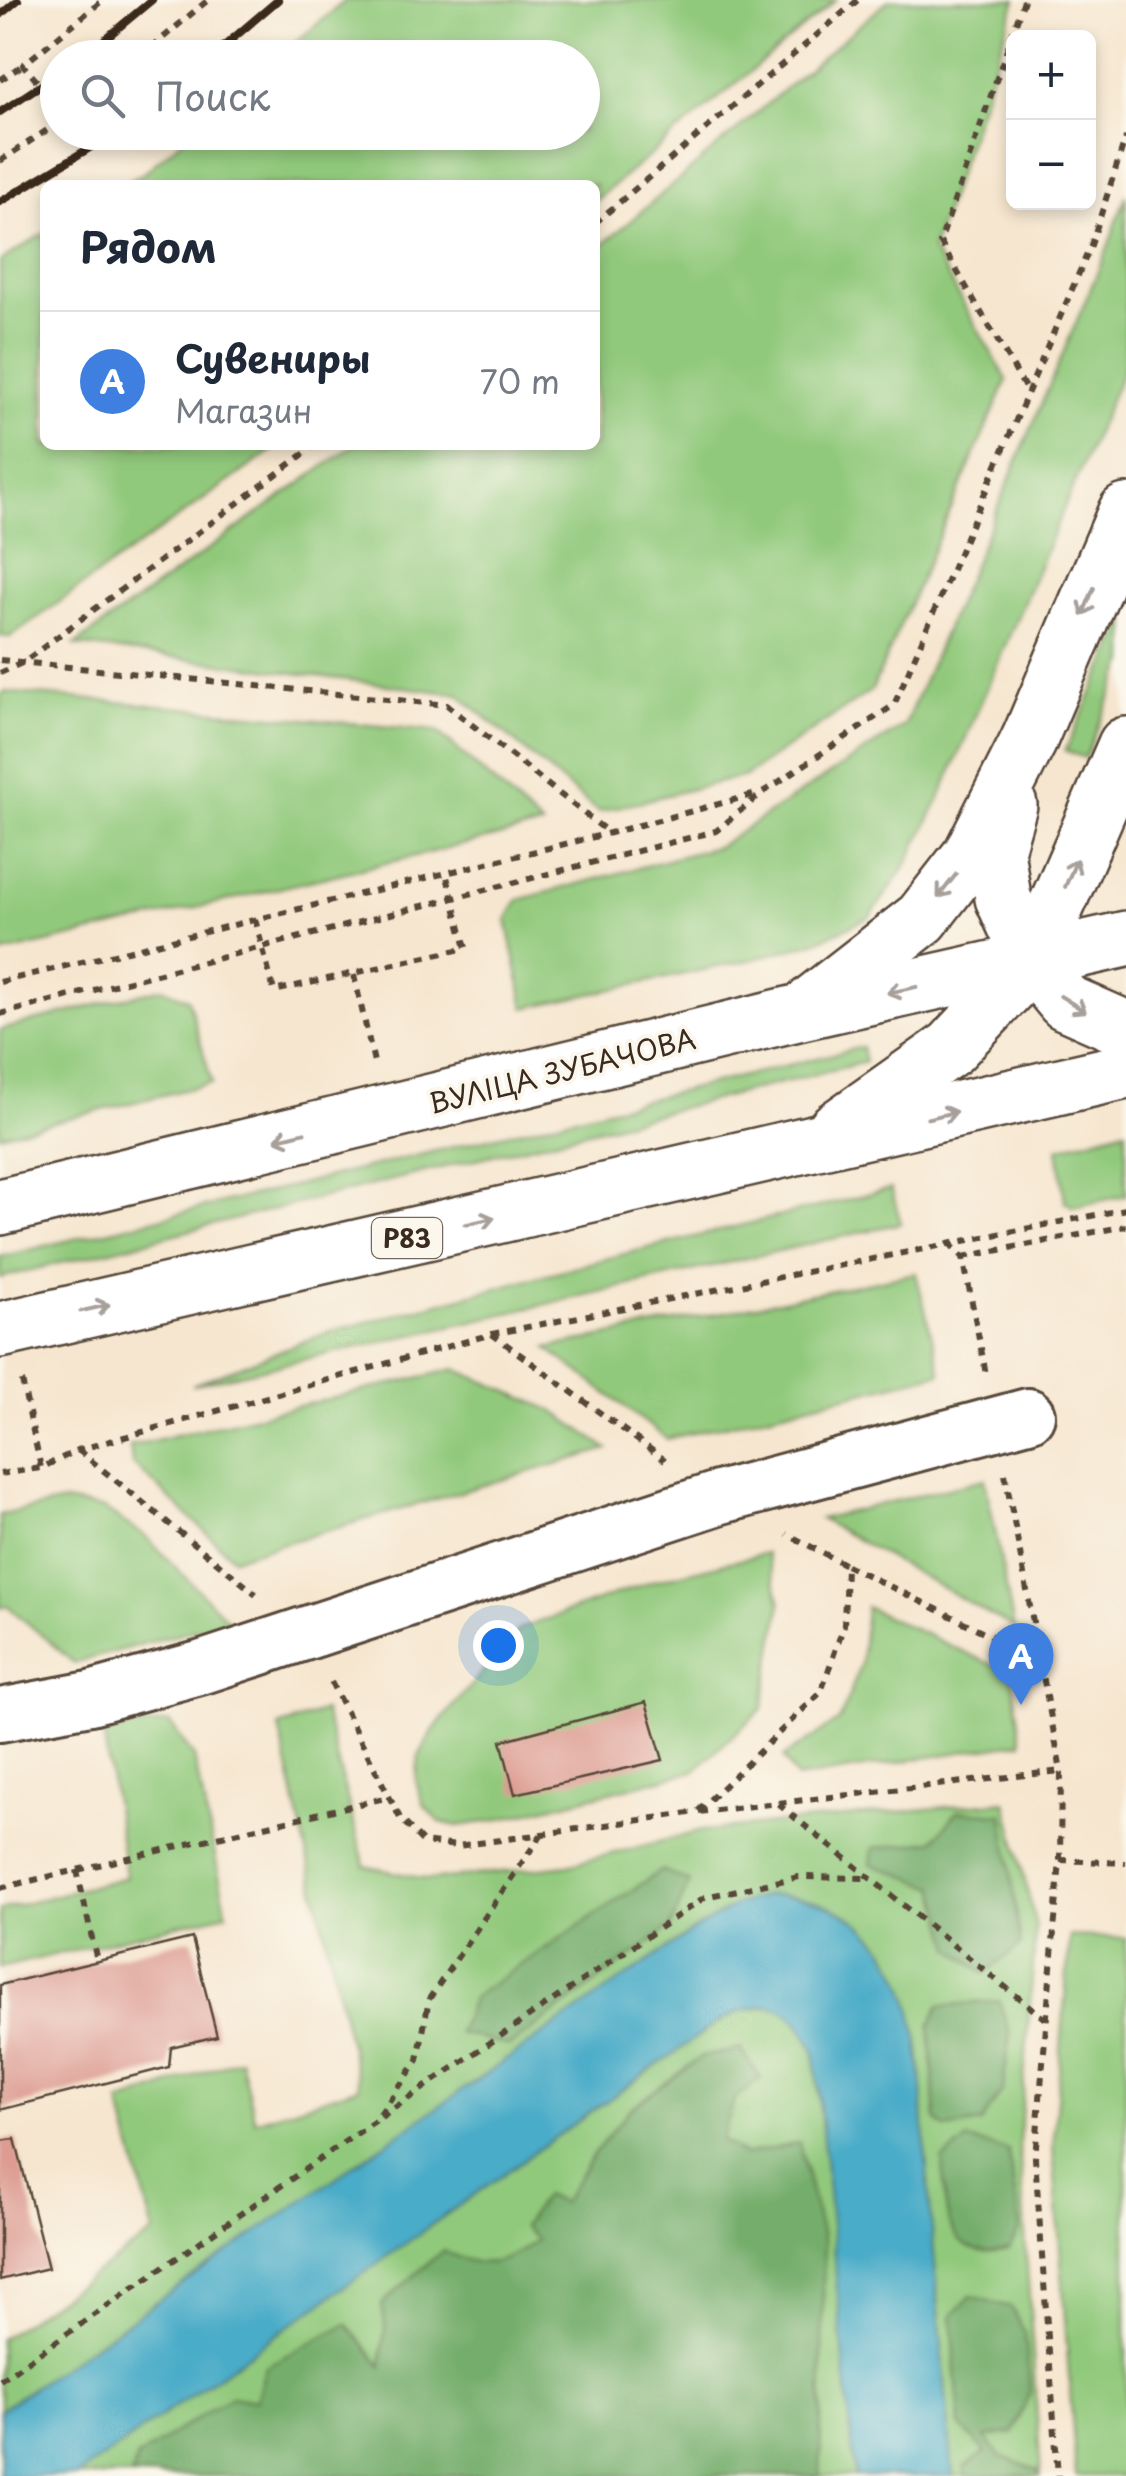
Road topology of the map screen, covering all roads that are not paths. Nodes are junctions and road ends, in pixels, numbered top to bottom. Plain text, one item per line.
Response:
1 (1126, 512) edge
2 (1029, 740) junction
3 (1126, 745) edge
4 (1126, 939) edge
5 (1032, 962) junction
6 (801, 1012) junction
7 (1126, 1029) edge
8 (1126, 1071) edge
9 (813, 1145) junction
10 (0, 1206) edge
11 (5, 1329) edge
12 (1012, 1419) road end
13 (0, 1716) edge

1 -> 2 main road
2 - 5 main road
2 -> 6 main road
5 -> 3 main road
4 - 5 main road, ВУЛІЦА ЗУБАЧОВА
5 -> 6 main road, ВУЛІЦА ЗУБАЧОВА
5 -> 7 main road
5 - 9 main road
6 -> 10 main road, ВУЛІЦА ЗУБАЧОВА
9 -> 8 main road, Р83
11 -> 9 main road, Р83
12 - 13 lane

